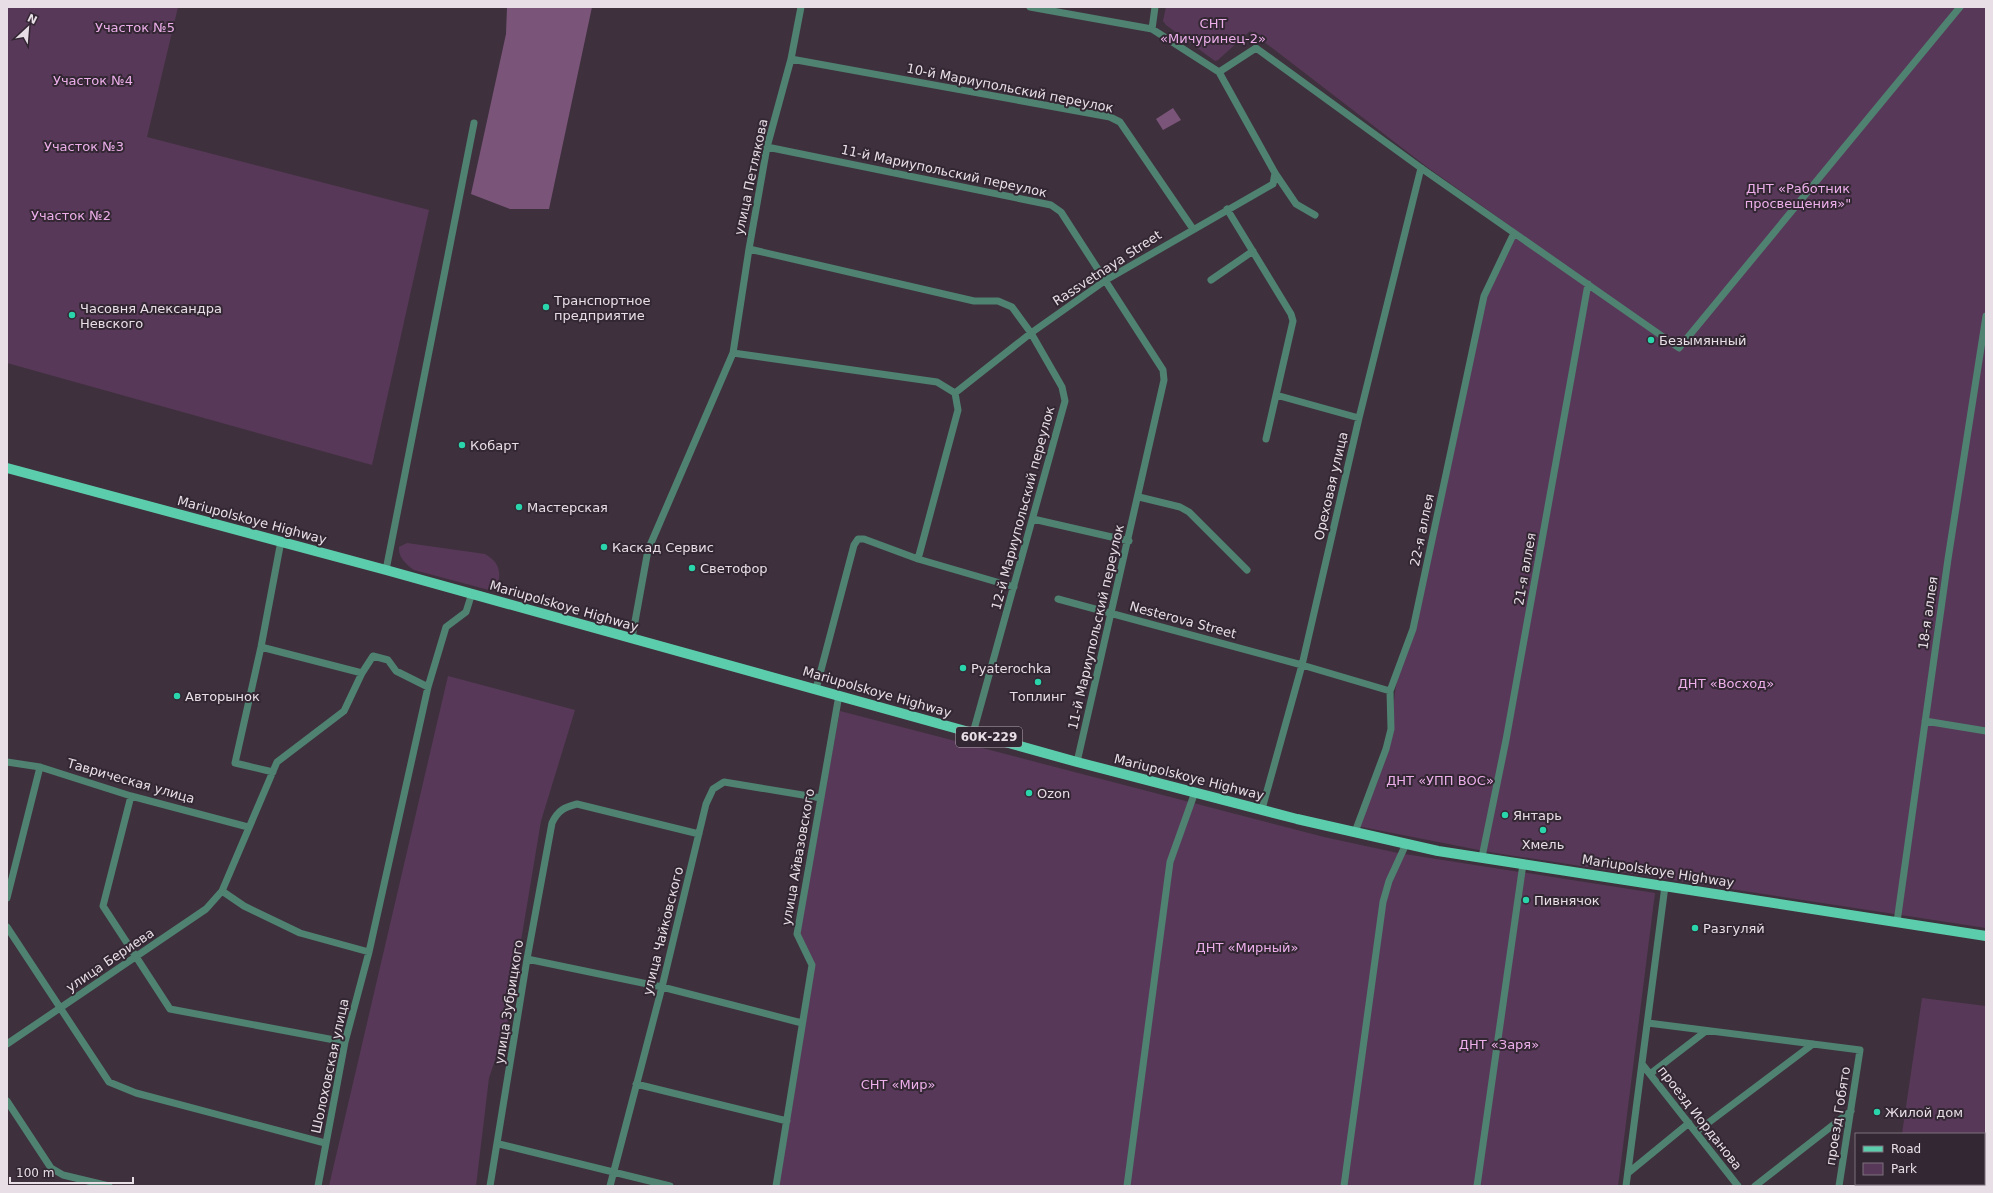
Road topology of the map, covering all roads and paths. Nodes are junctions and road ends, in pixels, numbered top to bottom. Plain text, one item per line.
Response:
1 (800, 7) edge
2 (1030, 7) edge
3 (1155, 7) edge
4 (1960, 7) edge
5 (1152, 28) junction
6 (791, 60) junction
7 (1219, 72) junction
8 (474, 123) dead end
9 (767, 147) junction
10 (1421, 168) junction
11 (1275, 173) junction
12 (1227, 209) junction
13 (1315, 214) dead end
14 (1193, 229) junction
15 (1514, 233) junction
16 (749, 249) junction
17 (1253, 251) junction
18 (1106, 280) junction
19 (1211, 280) dead end
20 (1588, 284) junction
21 (1986, 316) edge
22 (1031, 333) junction
23 (733, 353) junction
24 (955, 393) junction
25 (1276, 395) junction
26 (1360, 418) junction
27 (1266, 439) dead end
28 (7, 468) edge
29 (1139, 497) junction
30 (1033, 519) junction
31 (1129, 540) junction
32 (281, 541) junction
33 (918, 559) junction
34 (386, 570) junction
35 (1247, 570) dead end
36 (1014, 587) junction
37 (472, 593) junction
38 (1058, 599) dead end
39 (1112, 613) junction
40 (632, 638) junction
41 (261, 647) junction
42 (1302, 665) junction
43 (362, 673) junction
44 (428, 687) junction
45 (816, 689) junction
46 (1390, 691) junction
47 (839, 695) junction
48 (1924, 721) junction
49 (1986, 731) edge
50 (973, 732) junction
51 (7, 762) edge
52 (1077, 762) junction
53 (40, 767) junction
54 (273, 772) junction
55 (1195, 792) junction
56 (131, 796) junction
57 (821, 798) junction
58 (1262, 808) junction
59 (248, 827) junction
60 (1355, 832) junction
61 (699, 834) junction
62 (1406, 844) junction
63 (1482, 857) junction
64 (1523, 864) junction
65 (1665, 886) junction
66 (222, 891) junction
67 (7, 898) edge
68 (1897, 918) junction
69 (7, 927) edge
70 (1986, 936) edge
71 (369, 952) junction
72 (136, 957) junction
73 (527, 959) junction
74 (662, 987) junction
75 (60, 1008) junction
76 (802, 1023) junction
77 (1648, 1024) junction
78 (1706, 1031) junction
79 (345, 1042) junction
80 (7, 1044) edge
81 (1813, 1044) junction
82 (1642, 1064) junction
83 (1650, 1074) junction
84 (636, 1084) junction
85 (7, 1101) edge
86 (1851, 1111) junction
87 (787, 1121) junction
88 (1689, 1123) junction
89 (1696, 1132) junction
90 (325, 1143) junction
91 (498, 1144) junction
92 (614, 1172) junction
93 (1628, 1173) junction
94 (109, 1186) edge
95 (318, 1186) edge
96 (490, 1186) edge
97 (610, 1186) edge
98 (670, 1186) edge
99 (776, 1186) edge
100 (1127, 1186) edge
101 (1344, 1186) edge
102 (1477, 1186) edge
103 (1626, 1186) edge
104 (1738, 1186) edge
105 (1755, 1186) edge
106 (1838, 1186) edge

1 - 6 street, улица Петлякова
2 - 5 street
3 - 5 street
4 - 20 street
5 - 7 street
6 - 9 street, улица Петлякова
6 - 14 street, 10-й Мариупольский переулок
7 - 10 street
7 - 11 street
8 - 34 street
9 - 16 street, улица Петлякова
9 - 18 street, 11-й Мариупольский переулок
10 - 15 street
10 - 26 street, Ореховая улица
11 - 12 street, Rassvetnaya Street
11 - 13 street
12 - 14 street, Rassvetnaya Street
12 - 17 street
14 - 18 street, Rassvetnaya Street
15 - 20 street
15 - 46 street, 22-я аллея
16 - 22 street, 12-й Мариупольский переулок
16 - 23 street, улица Петлякова
17 - 19 street
17 - 25 street
18 - 22 street, Rassvetnaya Street
18 - 29 street, 11-й Мариупольский переулок
20 - 63 street, 21-я аллея
21 - 48 street, 18-я аллея
22 - 24 street, Rassvetnaya Street
22 - 30 street, 12-й Мариупольский переулок
23 - 24 street
23 - 40 street, улица Петлякова
24 - 33 street
25 - 26 street
25 - 27 street
26 - 42 street, Ореховая улица
28 - 32 main road, Mariupolskoye Highway / 60К-229
29 - 31 street, 11-й Мариупольский переулок
29 - 35 street
30 - 31 street
30 - 36 street, 12-й Мариупольский переулок
31 - 39 street, 11-й Мариупольский переулок
32 - 34 main road, Mariupolskoye Highway / 60К-229
32 - 41 street
33 - 36 street
33 - 45 street
34 - 37 main road, Mariupolskoye Highway / 60К-229
36 - 50 street, 12-й Мариупольский переулок
37 - 40 main road, Mariupolskoye Highway / 60К-229
37 - 44 street, Шолоховская улица
38 - 39 street, Nesterova Street
39 - 42 street, Nesterova Street
39 - 52 street, 11-й Мариупольский переулок
40 - 45 main road, Mariupolskoye Highway / 60К-229
41 - 43 street
41 - 54 street
42 - 46 street, Nesterova Street
42 - 58 street, Ореховая улица
43 - 44 street, улица Бериева
43 - 54 street, улица Бериева
44 - 71 street, Шолоховская улица
45 - 47 main road, Mariupolskoye Highway / 60К-229
46 - 60 street, 22-я аллея
47 - 50 main road, Mariupolskoye Highway / 60К-229
47 - 57 street, улица Айвазовского
48 - 49 street
48 - 68 street, 18-я аллея
50 - 52 main road, Mariupolskoye Highway / 60К-229
51 - 53 street, Таврическая улица
52 - 55 main road, Mariupolskoye Highway / 60К-229
53 - 56 street, Таврическая улица
53 - 67 street
54 - 59 street, улица Бериева
55 - 58 main road, Mariupolskoye Highway / 60К-229
55 - 100 street
56 - 59 street, Таврическая улица
56 - 72 street
57 - 61 street, улица Чайковского
57 - 76 street, улица Айвазовского
58 - 60 main road, Mariupolskoye Highway / 60К-229
59 - 66 street, улица Бериева
60 - 62 main road, Mariupolskoye Highway / 60К-229
61 - 73 street, улица Зубрицкого
61 - 74 street, улица Чайковского
62 - 63 main road, Mariupolskoye Highway / 60К-229
62 - 101 street
63 - 64 main road, Mariupolskoye Highway / 60К-229
64 - 65 main road, Mariupolskoye Highway / 60К-229
64 - 102 street
65 - 68 main road, Mariupolskoye Highway / 60К-229
65 - 77 street
66 - 71 street
66 - 72 street, улица Бериева
68 - 70 main road, Mariupolskoye Highway / 60К-229
69 - 75 street
71 - 79 street, Шолоховская улица
72 - 75 street, улица Бериева
72 - 79 street
73 - 74 street
73 - 91 street, улица Зубрицкого
74 - 76 street
74 - 84 street, улица Чайковского
75 - 80 street, улица Бериева
75 - 90 street
76 - 87 street, улица Айвазовского
77 - 78 street
77 - 82 street
78 - 81 street
78 - 83 street
79 - 90 street, Шолоховская улица
81 - 86 street, проезд Гобято
81 - 89 street
82 - 83 street, проезд Иорданова
82 - 93 street
83 - 88 street, проезд Иорданова
84 - 87 street
84 - 92 street, улица Чайковского
85 - 94 street
86 - 105 street
86 - 106 street, проезд Гобято
87 - 99 street, улица Айвазовского
88 - 89 street, проезд Иорданова
88 - 93 street
89 - 104 street, проезд Иорданова
90 - 95 street, Шолоховская улица
91 - 92 street
91 - 96 street, улица Зубрицкого
92 - 97 street, улица Чайковского
92 - 98 street
93 - 103 street

